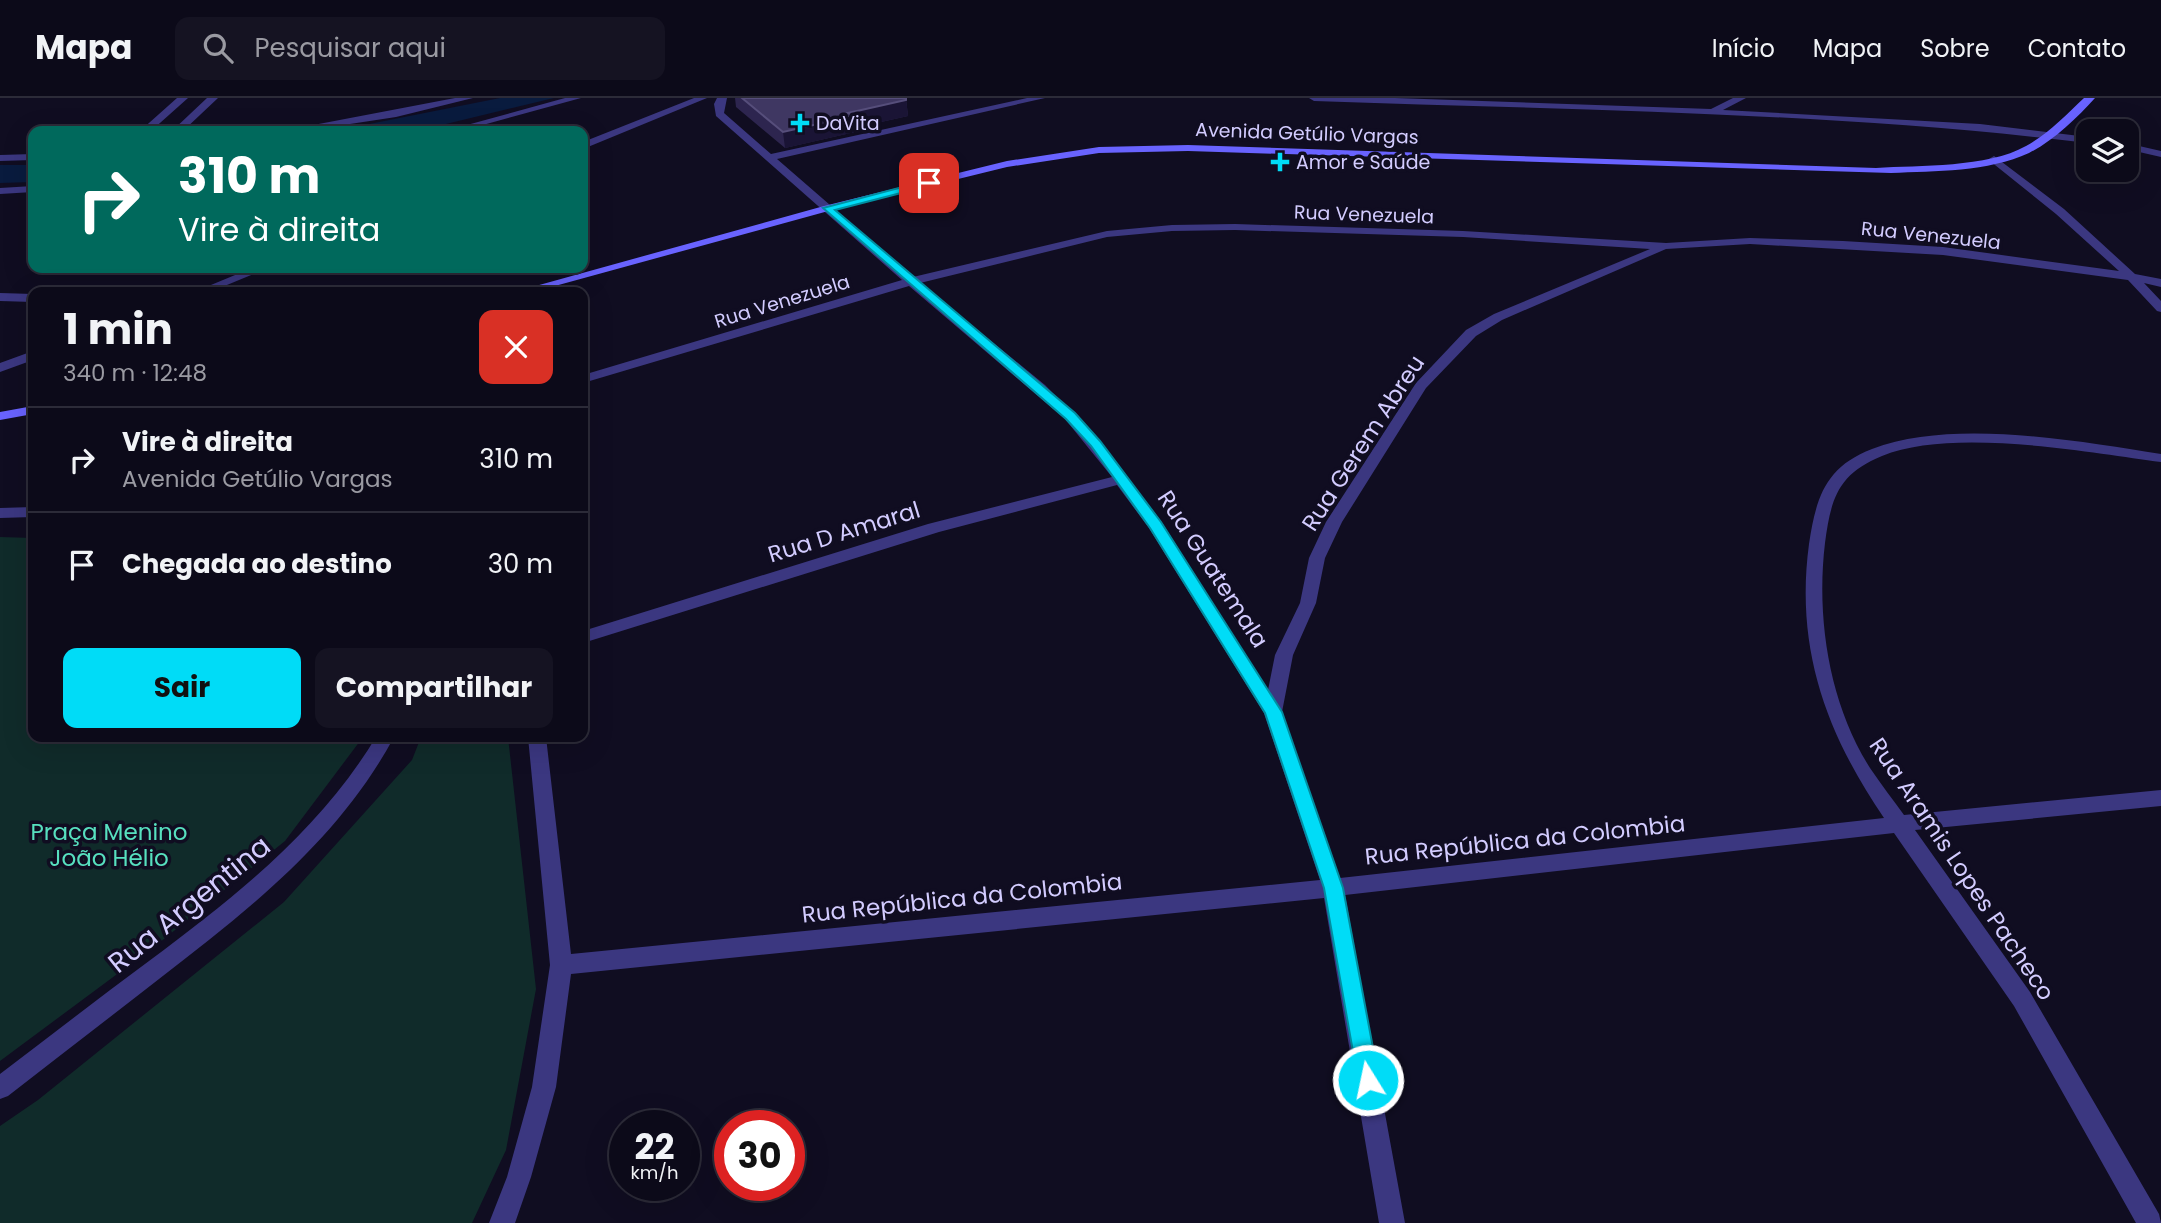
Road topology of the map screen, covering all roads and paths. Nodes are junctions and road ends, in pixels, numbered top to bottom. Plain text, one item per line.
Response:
1 (183, 98) edge
2 (213, 98) edge
3 (410, 98) edge
4 (468, 98) edge
5 (576, 98) edge
6 (702, 98) edge
7 (1040, 98) edge
8 (1314, 98) edge
9 (1741, 98) edge
10 (2090, 98) edge
11 (1416, 100) edge
12 (723, 102) edge
13 (1712, 112) junction
14 (396, 114) junction
15 (656, 117) junction
16 (151, 126) edge
17 (182, 126) edge
18 (319, 126) edge
19 (469, 126) edge
20 (2049, 134) junction
21 (2076, 138) edge
22 (588, 144) edge
23 (2139, 149) edge
24 (2161, 154) edge
25 (28, 157) edge
26 (0, 158) edge
27 (768, 158) junction
28 (1994, 159) junction
29 (28, 189) edge
30 (0, 191) edge
31 (828, 208) junction
32 (1667, 246) junction
33 (249, 273) edge
34 (2134, 277) junction
35 (911, 281) junction
36 (2161, 283) edge
37 (213, 287) edge
38 (538, 287) edge
39 (0, 297) edge
40 (28, 298) edge
41 (2161, 307) edge
42 (28, 357) edge
43 (0, 368) edge
44 (588, 378) edge
45 (28, 411) edge
46 (0, 415) edge
47 (2161, 458) edge
48 (1121, 479) junction
49 (28, 512) edge
50 (0, 513) edge
51 (588, 635) edge
52 (1273, 712) junction
53 (382, 742) edge
54 (538, 742) edge
55 (2161, 797) edge
56 (1899, 824) junction
57 (1334, 888) junction
58 (561, 965) junction
59 (0, 1088) edge
60 (502, 1223) edge
61 (1392, 1223) edge
62 (2150, 1223) edge

1 - 16 street
2 - 17 street
3 - 14 street
4 - 14 street
5 - 19 street
6 - 15 street
7 - 27 street
8 - 11 street
9 - 13 street
10 - 20 main road, Avenida Getúlio Vargas
11 - 13 street
12 - 15 street
12 - 27 street, Rua Guatemala
13 - 20 street
14 - 18 street
15 - 22 street
20 - 21 street
20 - 28 main road, Avenida Getúlio Vargas
23 - 24 street
25 - 26 street
27 - 31 street, Rua Guatemala
28 - 31 main road, Avenida Getúlio Vargas
28 - 34 street
29 - 30 street
31 - 35 street, Rua Guatemala
31 - 38 main road, Avenida Getúlio Vargas
32 - 34 street, Rua Venezuela
32 - 35 street, Rua Venezuela
32 - 52 street, Rua Gerem Abreu
33 - 37 street
34 - 36 street, Rua Venezuela
34 - 41 street
35 - 44 street, Rua Venezuela
35 - 48 street, Rua Guatemala
39 - 40 street
42 - 43 street
45 - 46 main road
47 - 56 street, Rua Aramis Lopes Pacheco
48 - 51 street, Rua D Amaral
48 - 52 street, Rua Guatemala
49 - 50 street
52 - 57 street, Rua Guatemala
53 - 59 street, Rua Argentina
54 - 58 street
55 - 56 street, Rua República da Colombia
56 - 57 street, Rua República da Colombia
56 - 62 street, Rua Aramis Lopes Pacheco
57 - 58 street, Rua República da Colombia
57 - 61 street, Rua Guatemala
58 - 60 street

